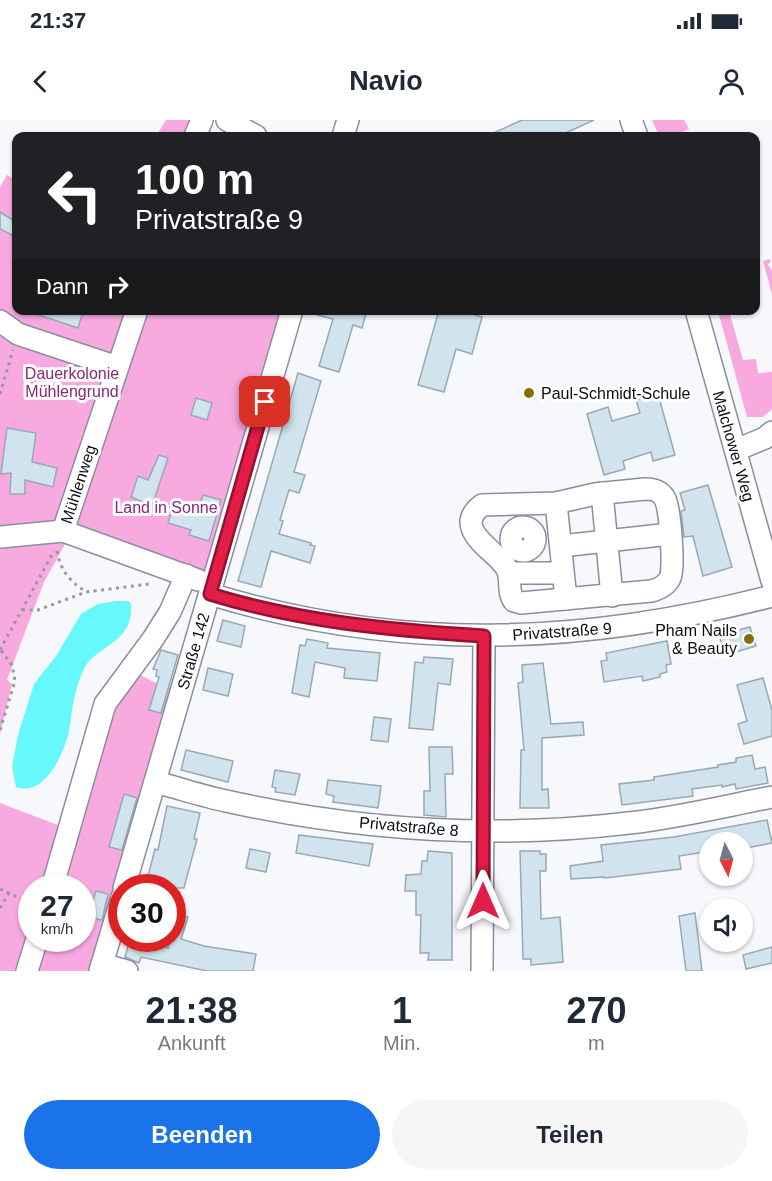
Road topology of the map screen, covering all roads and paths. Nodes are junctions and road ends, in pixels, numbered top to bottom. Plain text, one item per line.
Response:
1 (227, 120) edge
2 (249, 132) edge
3 (135, 315) edge
4 (291, 315) edge
5 (697, 315) edge
6 (0, 321) edge
7 (18, 334) junction
8 (117, 367) junction
9 (0, 394) edge
10 (772, 432) edge
11 (736, 450) junction
12 (607, 493) junction
13 (556, 503) junction
14 (521, 516) junction
15 (670, 534) junction
16 (0, 537) edge
17 (60, 539) junction
18 (612, 541) junction
19 (561, 546) junction
20 (514, 558) junction
21 (556, 573) junction
22 (186, 575) junction
23 (153, 583) dead end
24 (772, 583) edge
25 (211, 590) junction
26 (86, 592) junction
27 (618, 595) junction
28 (566, 599) junction
29 (22, 610) junction
30 (484, 636) junction
31 (0, 649) edge
32 (0, 730) edge
33 (155, 782) junction
34 (772, 796) edge
35 (483, 831) junction
36 (56, 874) edge
37 (128, 874) edge
38 (0, 889) edge
39 (9, 893) junction
40 (18, 897) edge
41 (0, 908) edge
42 (108, 944) edge
43 (33, 952) edge
44 (101, 968) edge
45 (27, 971) edge
46 (127, 971) edge
47 (482, 971) edge

1 - 2 street
3 - 8 street, Mühlenweg
4 - 25 street, Straße 142
5 - 11 street, Malchower Weg
6 - 7 street
7 - 8 street
7 - 9 path
8 - 17 street, Mühlenweg
10 - 11 street
11 - 24 street, Malchower Weg
12 - 13 street
12 - 15 street
12 - 18 street
13 - 14 street
13 - 19 street
14 - 20 street
14 - 20 street
15 - 18 street
15 - 27 street
16 - 17 street
17 - 22 street, Privatstraße 9
17 - 26 path
17 - 29 path
18 - 19 street
18 - 27 street
19 - 21 street
20 - 21 street
20 - 21 street
20 - 28 street
21 - 28 street
22 - 25 street, Privatstraße 9
22 - 36 street
23 - 26 path
24 - 30 street, Privatstraße 9
25 - 30 street, Privatstraße 9
25 - 33 street, Straße 142
26 - 29 path
27 - 28 street
29 - 31 path
30 - 35 street
31 - 32 path
33 - 35 street, Privatstraße 8
33 - 37 street, Straße 142
34 - 35 street, Privatstraße 8
35 - 47 street
38 - 39 path
39 - 40 path
39 - 41 path
42 - 44 street
43 - 45 street
44 - 46 street

